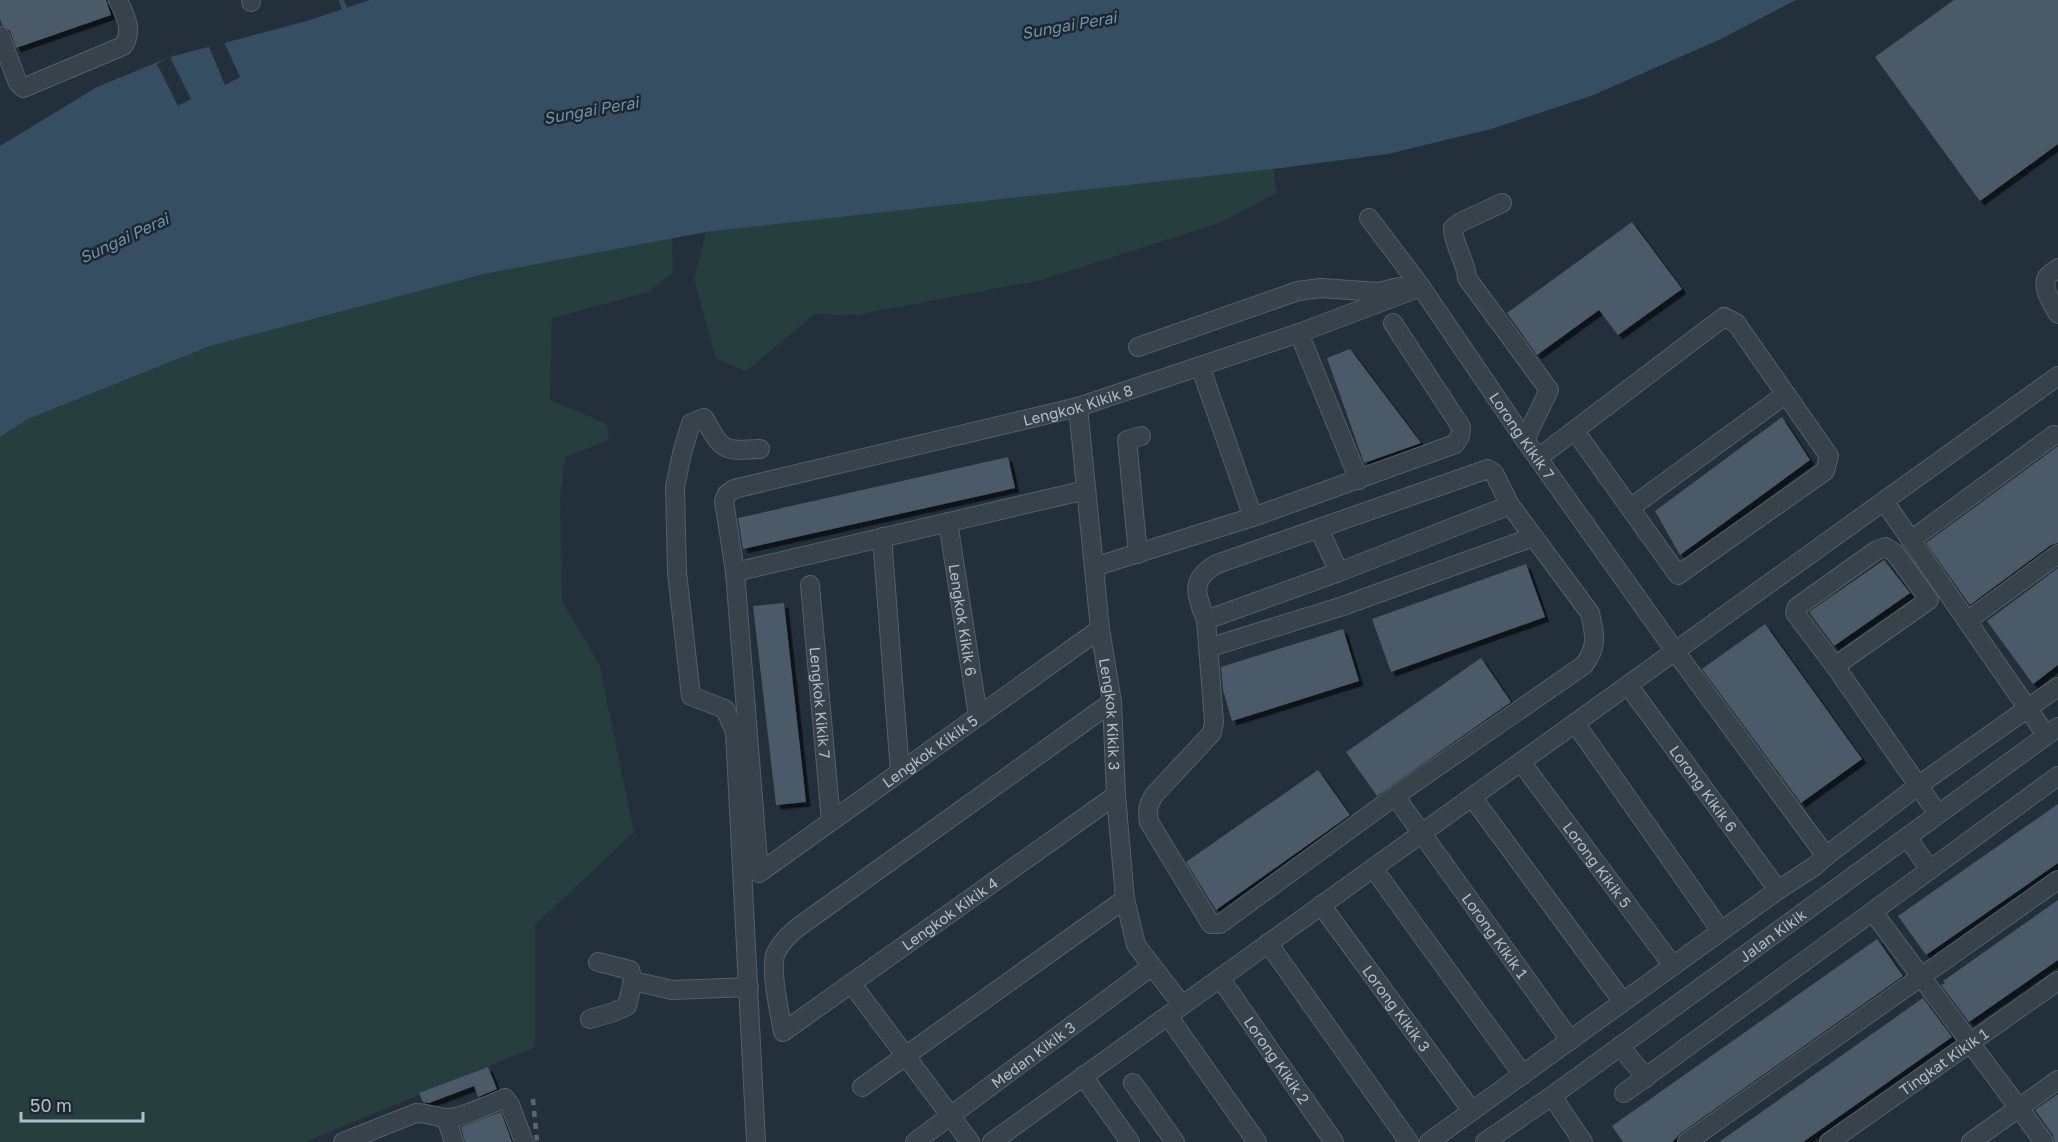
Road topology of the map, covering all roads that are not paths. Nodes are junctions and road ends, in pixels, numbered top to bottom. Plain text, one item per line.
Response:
1 (118, 0) edge
2 (0, 36) edge
3 (1502, 203) dead end
4 (1369, 218) dead end
5 (2058, 268) edge
6 (1417, 283) junction
7 (2058, 314) edge
8 (1393, 323) dead end
9 (1299, 333) junction
10 (1138, 347) dead end
11 (1200, 366) junction
12 (2058, 376) edge
13 (1785, 394) junction
14 (1078, 406) junction
15 (1575, 431) junction
16 (2054, 435) dead end
17 (1141, 436) dead end
18 (1525, 440) junction
19 (760, 448) dead end
20 (1538, 458) junction
21 (1359, 480) junction
22 (1086, 490) junction
23 (1884, 501) junction
24 (1510, 505) junction
25 (1630, 508) junction
26 (1253, 517) junction
27 (948, 522) junction
28 (1319, 529) junction
29 (882, 537) junction
30 (1533, 537) junction
31 (1911, 540) junction
32 (1138, 554) junction
33 (2058, 554) edge
34 (1094, 567) junction
35 (735, 572) junction
36 (1334, 573) junction
37 (810, 585) dead end
38 (1343, 606) junction
39 (1206, 620) junction
40 (1967, 621) junction
41 (1100, 630) junction
42 (1208, 648) junction
43 (1675, 651) junction
44 (1834, 666) junction
45 (1628, 685) junction
46 (2058, 687) edge
47 (1112, 702) junction
48 (2028, 709) junction
49 (978, 716) junction
50 (1575, 723) junction
51 (2052, 731) edge
52 (1521, 762) junction
53 (900, 772) junction
54 (2057, 778) edge
55 (1919, 785) junction
56 (1116, 795) junction
57 (1395, 796) junction
58 (1472, 796) junction
59 (1938, 814) junction
60 (831, 821) junction
61 (1420, 834) junction
62 (1907, 837) junction
63 (1826, 856) junction
64 (1373, 868) junction
65 (1930, 870) junction
66 (2058, 880) edge
67 (1778, 890) junction
68 (1125, 899) junction
69 (1321, 905) junction
70 (1873, 912) junction
71 (1722, 931) junction
72 (1268, 943) junction
73 (598, 962) dead end
74 (1673, 966) junction
75 (1151, 967) junction
76 (1923, 977) junction
77 (1220, 978) junction
78 (633, 981) junction
79 (2058, 981) edge
80 (851, 983) junction
81 (749, 987) junction
82 (1623, 1002) junction
83 (1175, 1010) junction
84 (590, 1019) dead end
85 (1570, 1040) junction
86 (1971, 1043) junction
87 (1620, 1046) junction
88 (906, 1057) junction
89 (1522, 1075) junction
90 (1083, 1076) junction
91 (1646, 1078) junction
92 (2058, 1080) edge
93 (1133, 1083) dead end
94 (862, 1088) dead end
95 (1624, 1093) dead end
96 (1552, 1096) junction
97 (2018, 1108) junction
98 (1472, 1111) junction
99 (951, 1117) junction
100 (446, 1118) junction
101 (1574, 1139) edge
102 (343, 1142) edge
103 (454, 1142) edge
104 (524, 1142) edge
105 (755, 1142) edge
106 (915, 1142) edge
107 (970, 1142) edge
108 (992, 1142) edge
109 (1130, 1142) edge
110 (1175, 1142) edge
111 (1257, 1142) edge
112 (1334, 1142) edge
113 (1409, 1142) edge
114 (1429, 1142) edge
115 (1485, 1142) edge
116 (1687, 1142) edge
117 (1829, 1142) edge
118 (1971, 1142) edge
119 (2044, 1142) edge

1 - 2 street
3 - 18 street
4 - 6 street, Lorong Kikik 7
5 - 7 street
6 - 9 street, Lengkok Kikik 8
6 - 10 street
6 - 18 street, Lorong Kikik 7
8 - 21 street
9 - 11 street, Lengkok Kikik 8
9 - 21 street
11 - 14 street, Lengkok Kikik 8
11 - 26 street
12 - 23 street
13 - 15 street
13 - 25 street
13 - 25 street
14 - 22 street, Lengkok Kikik 3
14 - 35 street, Lengkok Kikik 8
15 - 20 street
15 - 25 street
16 - 31 street
17 - 32 street
18 - 20 street, Lorong Kikik 7
19 - 81 street
20 - 43 street, Lorong Kikik 7
21 - 26 street
22 - 27 street
22 - 34 street, Lengkok Kikik 3
23 - 31 street
23 - 43 street
24 - 28 street
24 - 30 street
24 - 36 street
26 - 32 street
27 - 29 street
27 - 49 street, Lengkok Kikik 6
28 - 36 street
28 - 39 street
29 - 35 street
29 - 53 street
30 - 38 street
30 - 57 street
31 - 40 street
32 - 34 street
33 - 40 street
34 - 41 street, Lengkok Kikik 3
35 - 60 street, Lengkok Kikik 5
36 - 38 street
36 - 39 street
37 - 60 street, Lengkok Kikik 7
38 - 42 street
39 - 42 street
40 - 48 street
41 - 47 street, Lengkok Kikik 3
41 - 49 street, Lengkok Kikik 5
42 - 57 street
43 - 45 street
43 - 63 street, Lorong Kikik 7
44 - 44 street
44 - 55 street
45 - 50 street
45 - 67 street, Lorong Kikik 6
46 - 48 street
47 - 56 street, Lengkok Kikik 3
47 - 80 street, Lengkok Kikik 4
48 - 51 street
48 - 55 street
49 - 53 street, Lengkok Kikik 5
50 - 52 street
50 - 71 street
51 - 59 street, Jalan Kikik
52 - 58 street
52 - 74 street, Lorong Kikik 5
53 - 60 street, Lengkok Kikik 5
54 - 65 street
55 - 59 street
55 - 63 street
56 - 68 street, Lengkok Kikik 3
56 - 80 street, Lengkok Kikik 4
57 - 61 street, Lorong Kikik 1
58 - 61 street
58 - 82 street
59 - 62 street, Jalan Kikik
61 - 64 street
61 - 85 street, Lorong Kikik 1
62 - 65 street
62 - 87 street, Jalan Kikik
63 - 67 street
64 - 69 street
64 - 89 street
65 - 70 street
66 - 76 street
67 - 71 street
68 - 75 street, Lengkok Kikik 3
68 - 88 street
69 - 72 street
69 - 98 street, Lorong Kikik 3
70 - 76 street
70 - 91 street
71 - 74 street
72 - 77 street
72 - 113 street
73 - 78 street
74 - 82 street
75 - 83 street, Lengkok Kikik 3
75 - 99 street, Medan Kikik 3
76 - 86 street
76 - 116 street
77 - 83 street
77 - 112 street, Lorong Kikik 2
78 - 81 street
78 - 84 street
79 - 86 street, Tingkat Kikik 1
80 - 88 street
81 - 105 street
82 - 85 street
83 - 90 street
83 - 111 street, Lengkok Kikik 3
85 - 89 street
86 - 97 street
86 - 117 street, Tingkat Kikik 1
87 - 91 street
87 - 96 street, Jalan Kikik
88 - 94 street
88 - 99 street
89 - 98 street
90 - 108 street
90 - 109 street
91 - 95 street
92 - 97 street
93 - 110 street
96 - 101 street
96 - 115 street, Jalan Kikik
97 - 118 street
97 - 119 street
98 - 114 street
99 - 106 street, Medan Kikik 3
99 - 107 street
100 - 102 street
100 - 103 street
100 - 104 street

